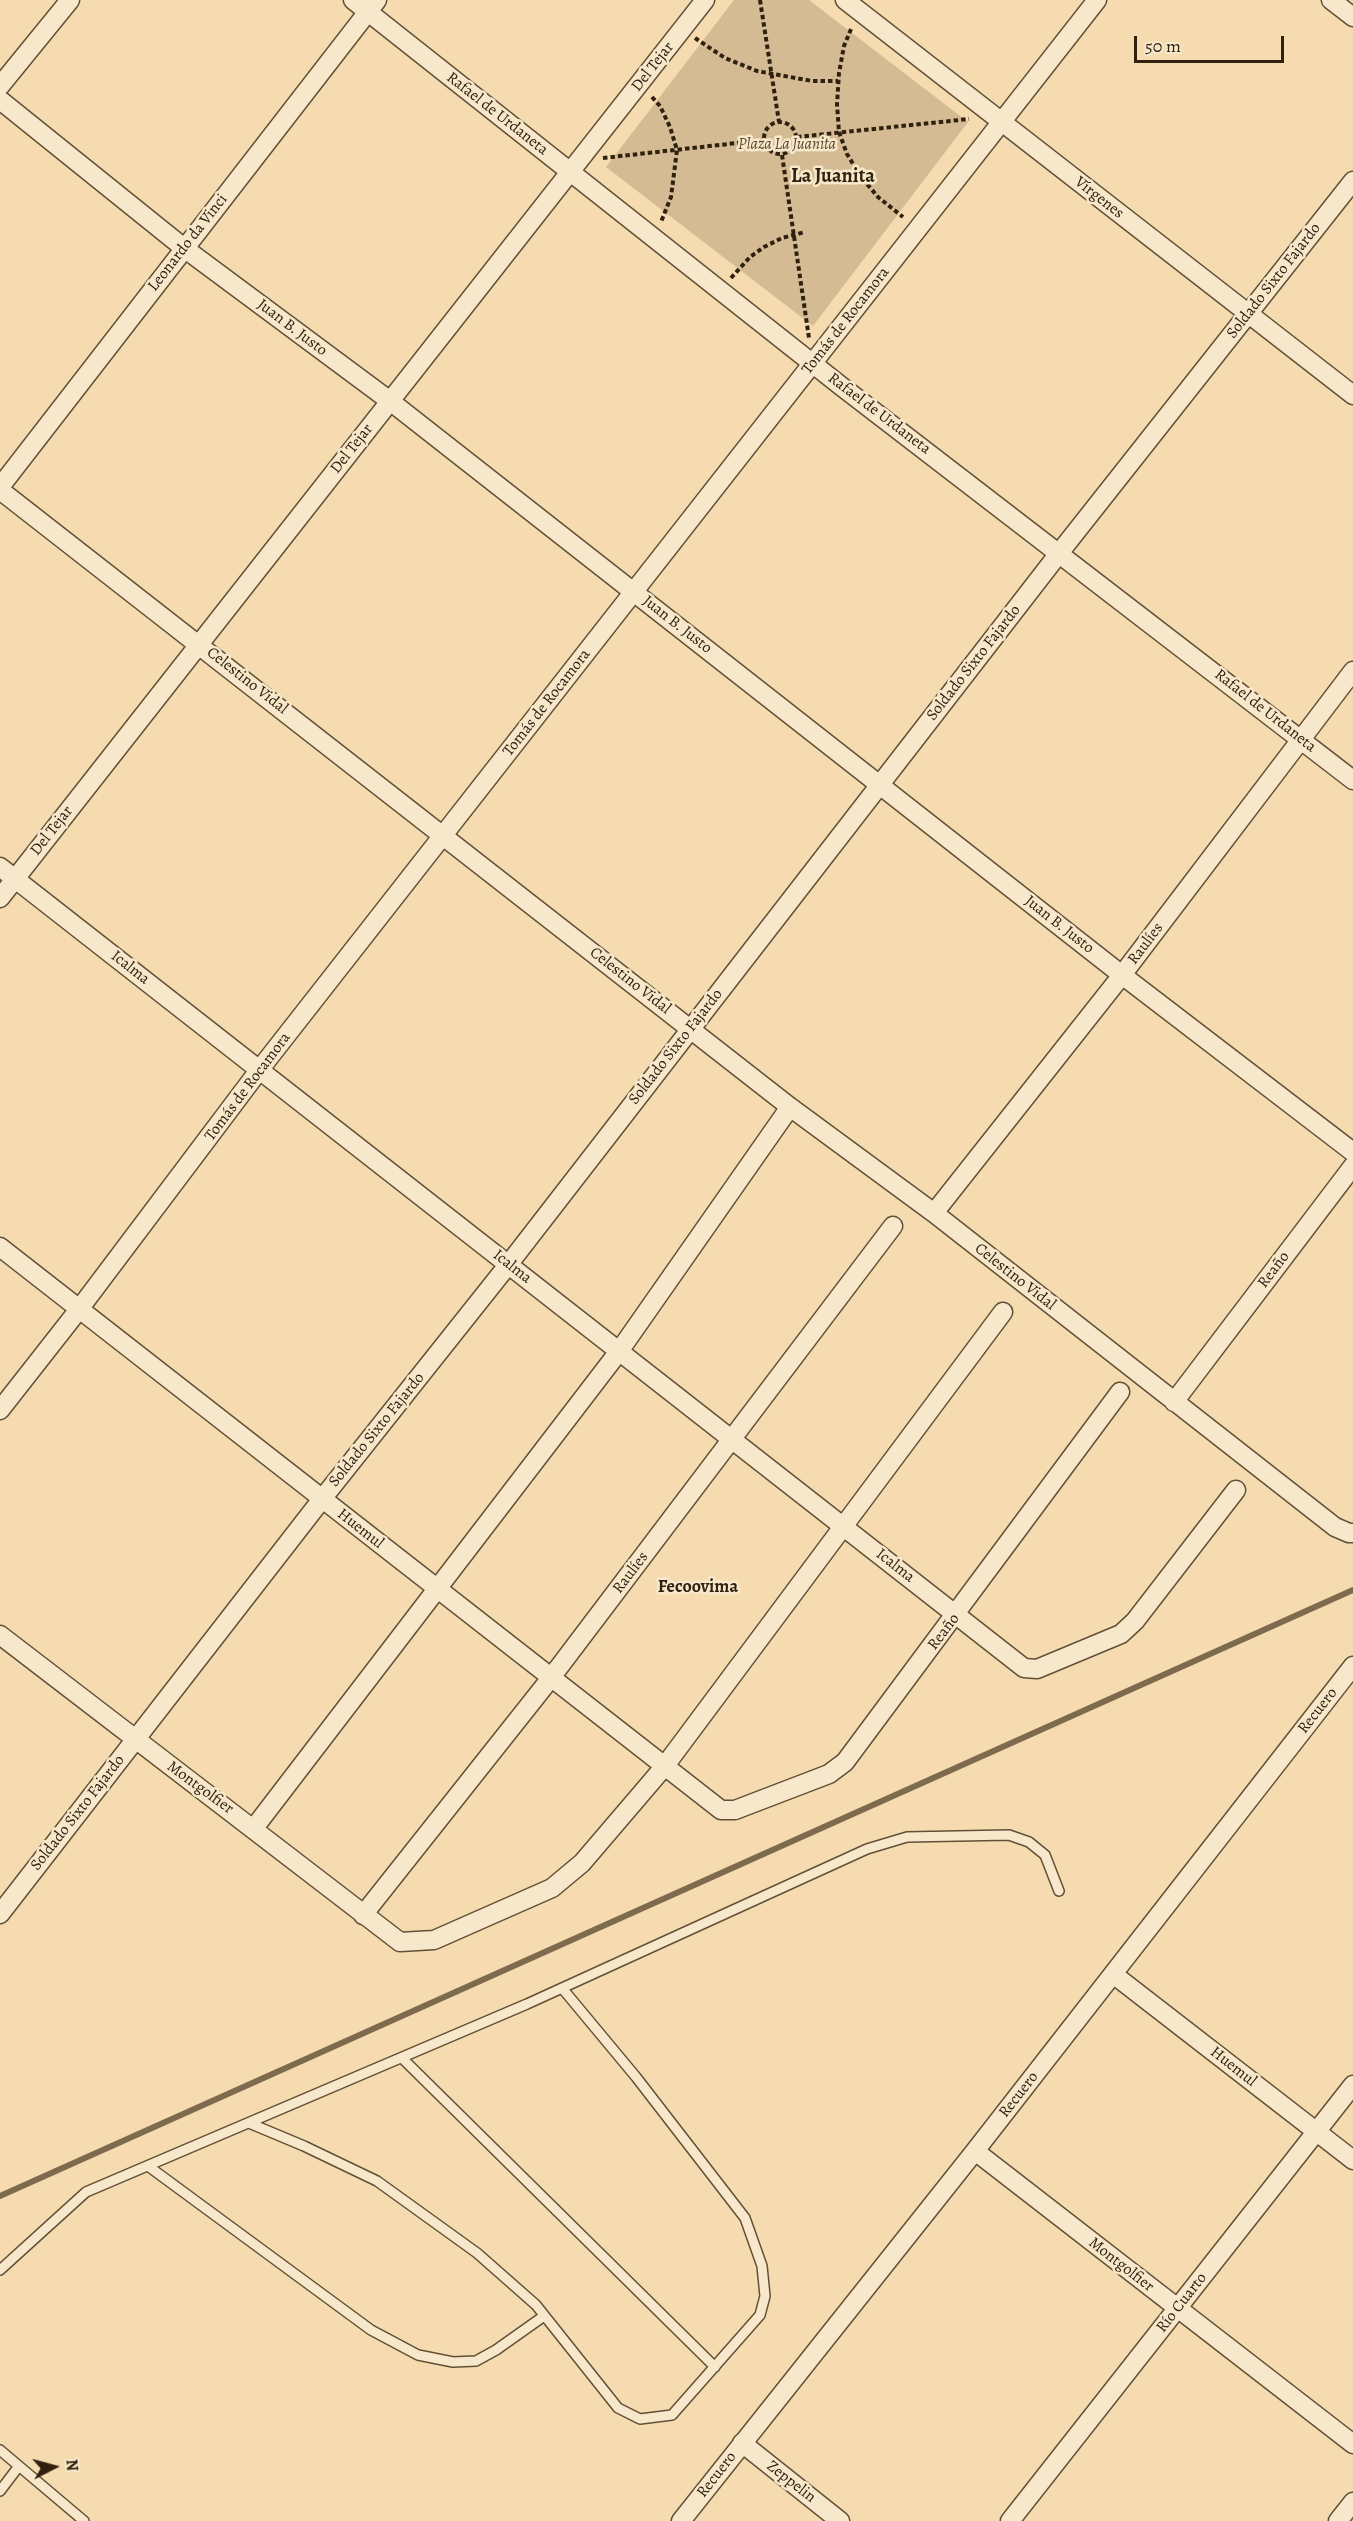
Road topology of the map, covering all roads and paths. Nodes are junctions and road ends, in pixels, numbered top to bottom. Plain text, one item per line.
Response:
1 (70, 0) edge
2 (353, 0) edge
3 (705, 0) edge
4 (760, 0) edge
5 (845, 0) edge
6 (1097, 0) edge
7 (1331, 0) edge
8 (372, 6) edge
9 (862, 13) junction
10 (1353, 17) edge
11 (682, 28) junction
12 (771, 74) junction
13 (838, 81) junction
14 (640, 82) junction
15 (0, 86) edge
16 (0, 100) edge
17 (998, 119) junction
18 (779, 122) junction
19 (839, 132) junction
20 (797, 137) junction
21 (764, 140) junction
22 (676, 150) junction
23 (782, 155) junction
24 (574, 166) junction
25 (1353, 181) edge
26 (920, 226) junction
27 (805, 232) dead end
28 (794, 234) junction
29 (653, 237) junction
30 (184, 248) junction
31 (722, 292) junction
32 (1248, 314) junction
33 (813, 363) junction
34 (1353, 395) edge
35 (390, 401) junction
36 (0, 488) edge
37 (1060, 552) junction
38 (634, 592) junction
39 (199, 644) junction
40 (1353, 671) edge
41 (1300, 738) junction
42 (1353, 780) edge
43 (881, 785) junction
44 (444, 835) junction
45 (0, 867) edge
46 (15, 879) junction
47 (0, 898) edge
48 (1122, 975) junction
49 (691, 1028) junction
50 (260, 1069) junction
51 (790, 1107) junction
52 (1353, 1152) edge
53 (1353, 1166) edge
54 (934, 1213) junction
55 (893, 1226) dead end
56 (0, 1247) edge
57 (508, 1265) junction
58 (80, 1308) junction
59 (1003, 1312) dead end
60 (620, 1350) junction
61 (1120, 1392) dead end
62 (1174, 1402) junction
63 (0, 1410) edge
64 (733, 1440) junction
65 (1236, 1490) dead end
66 (322, 1499) junction
67 (844, 1526) junction
68 (1351, 1533) edge
69 (438, 1590) junction
70 (957, 1614) junction
71 (0, 1635) edge
72 (1353, 1666) edge
73 (550, 1678) junction
74 (136, 1740) junction
75 (664, 1767) junction
76 (721, 1810) joint
77 (254, 1828) junction
78 (1059, 1891) dead end
79 (0, 1914) edge
80 (363, 1915) junction
81 (1113, 1974) junction
82 (562, 1988) junction
83 (402, 2058) junction
84 (1353, 2085) edge
85 (249, 2123) junction
86 (1317, 2131) junction
87 (975, 2151) junction
88 (1353, 2160) edge
89 (148, 2166) junction
90 (0, 2270) edge
91 (1177, 2309) junction
92 (544, 2316) junction
93 (715, 2367) junction
94 (742, 2443) junction
95 (1353, 2444) edge
96 (0, 2450) edge
97 (19, 2466) junction
98 (0, 2491) edge
99 (1353, 2502) edge
100 (82, 2520) edge
101 (681, 2521) edge
102 (840, 2521) edge
103 (1010, 2521) edge
104 (1338, 2521) edge

1 - 15 street
2 - 8 street, Rafael de Urdaneta
3 - 11 street, Del Tejar
4 - 12 path
5 - 9 street, Vírgenes
6 - 17 street, Tomás de Rocamora
7 - 10 street
8 - 24 street, Rafael de Urdaneta
8 - 30 street, Leonardo da Vinci
9 - 13 path
9 - 17 street, Vírgenes
11 - 12 path
11 - 14 street, Del Tejar
12 - 13 path
12 - 18 path
13 - 19 path
14 - 22 path
14 - 24 street, Del Tejar
16 - 30 street, Juan B. Justo
17 - 19 path
17 - 26 street, Tomás de Rocamora
17 - 32 street, Vírgenes
18 - 20 path
18 - 21 path
19 - 20 path
19 - 26 path
20 - 23 path
21 - 22 path
21 - 23 path
22 - 24 path
22 - 29 path
23 - 28 path
24 - 29 street, Rafael de Urdaneta
24 - 35 street, Del Tejar
25 - 32 street, Soldado Sixto Fajardo
26 - 33 street, Tomás de Rocamora
27 - 28 path
28 - 31 path
28 - 33 path
29 - 31 street, Rafael de Urdaneta
30 - 35 street, Juan B. Justo
30 - 36 street, Leonardo da Vinci
31 - 33 street, Rafael de Urdaneta
32 - 34 street, Vírgenes
32 - 37 street, Soldado Sixto Fajardo
33 - 37 street, Rafael de Urdaneta
33 - 38 street, Tomás de Rocamora
35 - 38 street, Juan B. Justo
35 - 39 street, Del Tejar
36 - 39 street, Celestino Vidal
37 - 41 street, Rafael de Urdaneta
37 - 43 street, Soldado Sixto Fajardo
38 - 43 street, Juan B. Justo
38 - 44 street, Tomás de Rocamora
39 - 44 street, Celestino Vidal
39 - 46 street, Del Tejar
40 - 41 street, Raulíes
41 - 42 street, Rafael de Urdaneta
41 - 48 street, Raulíes
43 - 48 street, Juan B. Justo
43 - 49 street, Soldado Sixto Fajardo
44 - 49 street, Celestino Vidal
44 - 50 street, Tomás de Rocamora
45 - 46 street, Icalma
46 - 47 street, Del Tejar
46 - 50 street, Icalma
48 - 52 street, Juan B. Justo
48 - 54 street, Raulíes
49 - 51 street, Celestino Vidal
49 - 57 street, Soldado Sixto Fajardo
50 - 57 street, Icalma
50 - 58 street, Tomás de Rocamora
51 - 54 street, Celestino Vidal
51 - 60 street
53 - 62 street, Reaño
54 - 62 street, Celestino Vidal
55 - 64 street, Raulíes
56 - 58 street, Huemul
57 - 60 street, Icalma
57 - 66 street, Soldado Sixto Fajardo
58 - 63 street, Tomás de Rocamora
58 - 66 street, Huemul
59 - 67 street
60 - 64 street, Icalma
60 - 69 street
61 - 70 street, Reaño
62 - 68 street, Celestino Vidal
64 - 67 street, Icalma
64 - 73 street, Raulíes
65 - 70 street, Icalma
66 - 69 street, Huemul
66 - 74 street, Soldado Sixto Fajardo
67 - 70 street, Icalma
67 - 75 street
69 - 73 street, Huemul
69 - 77 street
70 - 76 street, Reaño
71 - 74 street, Montgolfier
72 - 81 street, Recuero
73 - 75 street, Huemul
73 - 80 street, Raulíes
74 - 77 street, Montgolfier
74 - 79 street, Soldado Sixto Fajardo
75 - 76 street, Huemul
75 - 80 street, Montgolfier
77 - 80 street, Montgolfier
78 - 82 lane
81 - 86 street, Huemul
81 - 87 street, Recuero
82 - 83 lane
82 - 93 lane
83 - 85 lane
83 - 93 lane
84 - 86 street, Río Cuarto
85 - 89 lane
85 - 92 lane
86 - 88 street, Huemul
86 - 91 street, Río Cuarto
87 - 91 street, Montgolfier
87 - 94 street, Recuero
89 - 90 lane
89 - 92 lane
91 - 95 street, Montgolfier
91 - 103 street, Río Cuarto
92 - 93 lane
94 - 101 street, Recuero
94 - 102 street, Zeppelin
96 - 97 lane
97 - 98 lane
97 - 100 lane
99 - 104 street

